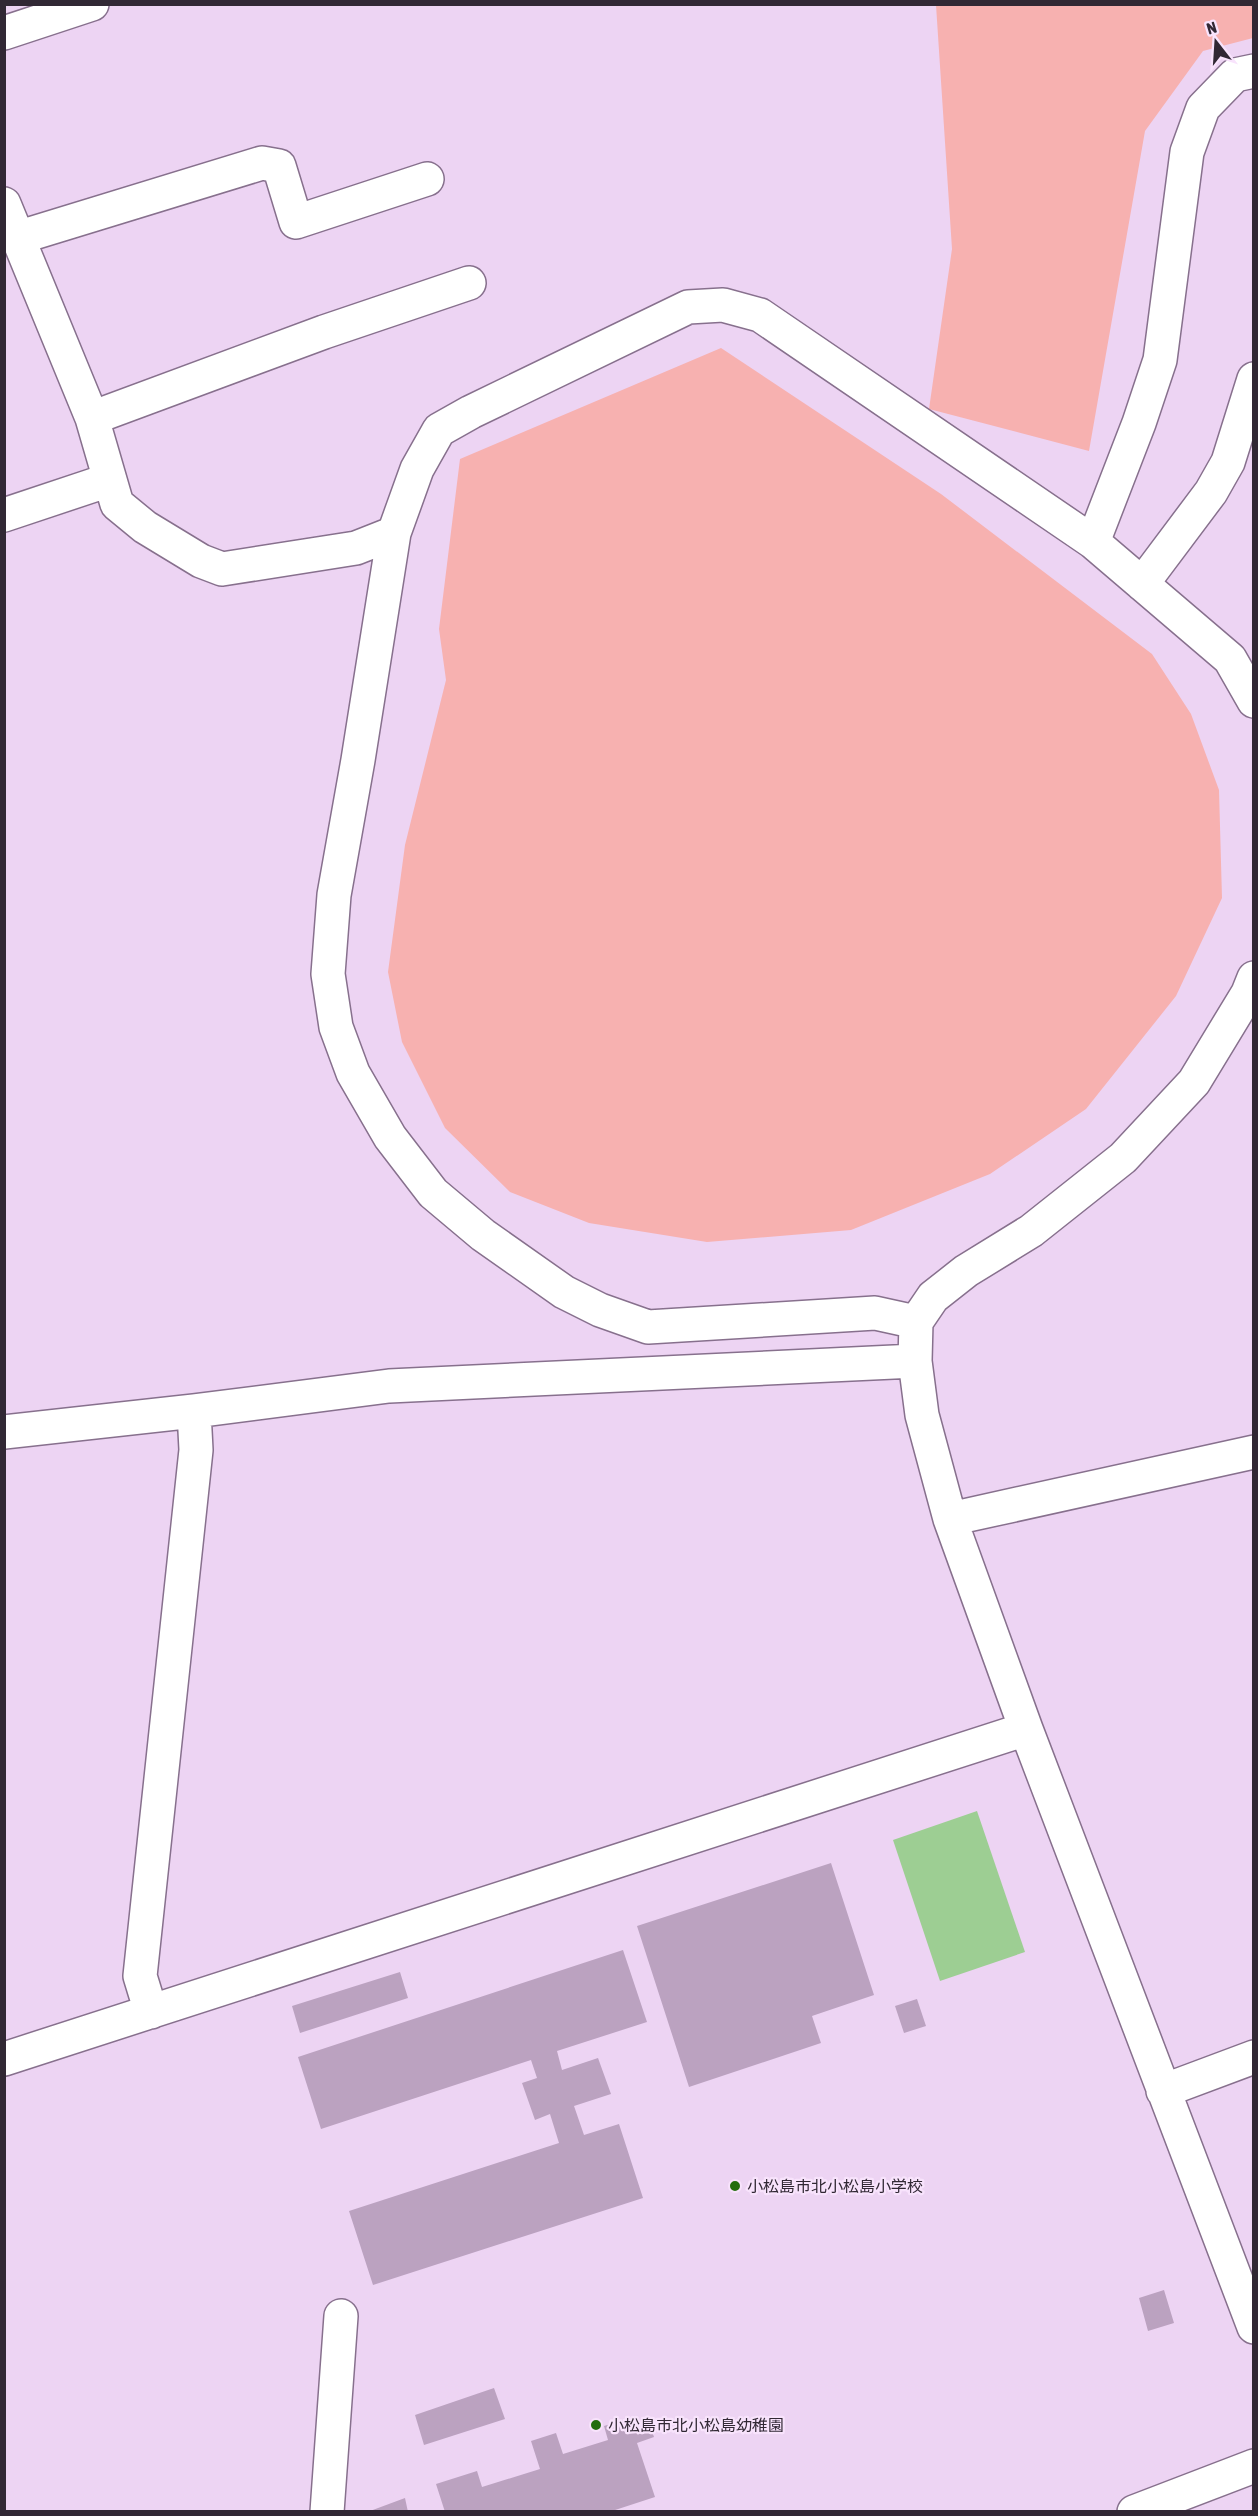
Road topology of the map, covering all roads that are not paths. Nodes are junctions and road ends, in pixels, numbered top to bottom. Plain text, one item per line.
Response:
1 (92, 4) edge
2 (4, 33) edge
3 (1254, 71) edge
4 (427, 179) dead end
5 (4, 204) edge
6 (17, 238) junction
7 (470, 283) dead end
8 (1254, 379) edge
9 (92, 418) junction
10 (109, 480) junction
11 (4, 515) edge
12 (394, 533) junction
13 (1093, 542) junction
14 (1142, 584) junction
15 (1250, 687) edge
16 (1254, 978) edge
17 (916, 1322) junction
18 (915, 1361) junction
19 (194, 1411) junction
20 (4, 1432) edge
21 (1254, 1452) edge
22 (950, 1519) junction
23 (1026, 1729) junction
24 (151, 2012) junction
25 (1254, 2057) edge
26 (4, 2059) edge
27 (1163, 2091) junction
28 (341, 2316) dead end
29 (1254, 2327) edge
30 (1254, 2466) edge
31 (327, 2511) edge
32 (1134, 2511) edge

1 - 2 street
3 - 13 street
4 - 6 street
5 - 6 street
6 - 9 street
7 - 9 street
8 - 14 street
9 - 10 street
10 - 11 street
10 - 12 street
12 - 13 street
12 - 17 street
13 - 14 street
14 - 15 street
16 - 17 street
17 - 18 street
18 - 19 street
18 - 22 street
19 - 20 street
19 - 24 street
21 - 22 street
22 - 23 street
23 - 24 street
23 - 27 street
24 - 26 street
25 - 27 street
27 - 29 street
28 - 31 street
30 - 32 street

